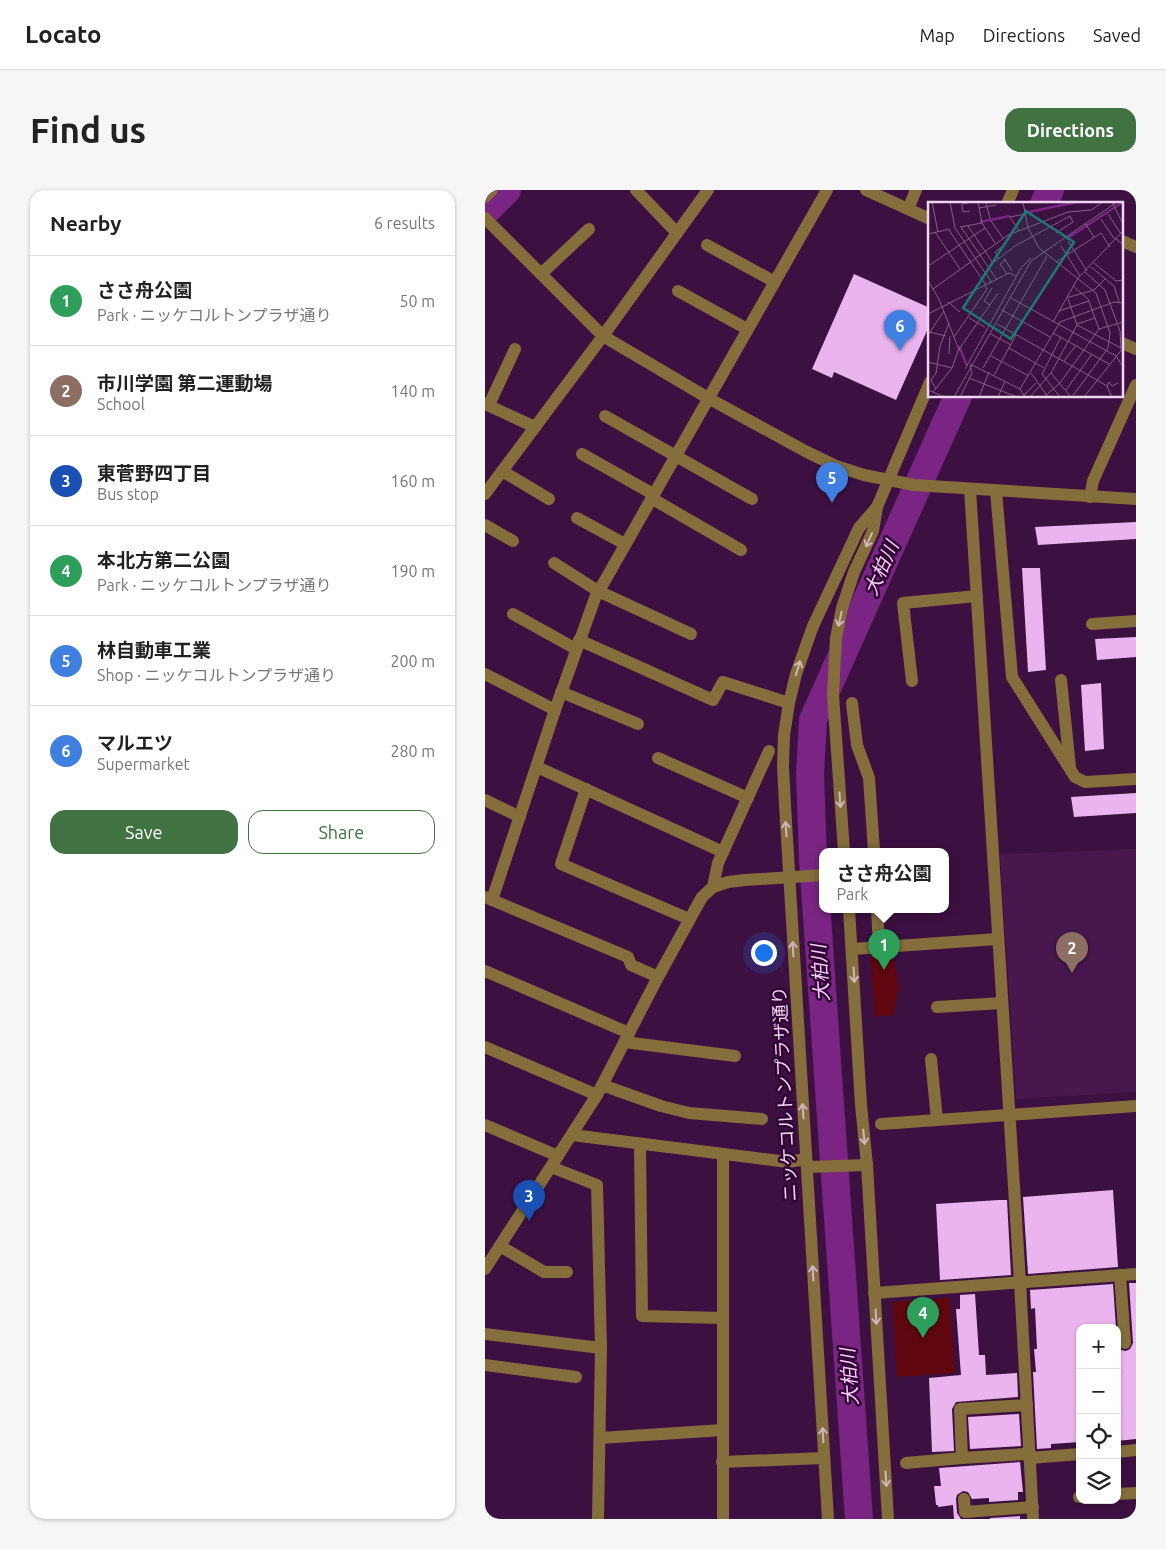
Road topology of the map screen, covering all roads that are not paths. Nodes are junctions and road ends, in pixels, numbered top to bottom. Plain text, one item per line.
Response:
1 (492, 190) edge
2 (635, 190) edge
3 (708, 190) edge
4 (827, 190) edge
5 (866, 190) edge
6 (916, 190) edge
7 (1013, 190) edge
8 (485, 197) edge
9 (1008, 202) edge
10 (908, 209) junction
11 (928, 218) edge
12 (488, 225) edge
13 (589, 229) dead end
14 (677, 233) junction
15 (1123, 242) edge
16 (707, 245) dead end
17 (1136, 248) edge
18 (541, 274) junction
19 (775, 282) junction
20 (678, 291) dead end
21 (747, 330) junction
22 (603, 336) junction
23 (1123, 343) edge
24 (515, 349) dead end
25 (1136, 349) edge
26 (1136, 385) edge
27 (928, 387) edge
28 (708, 398) junction
29 (487, 404) edge
30 (605, 416) dead end
31 (535, 427) junction
32 (582, 454) dead end
33 (675, 456) junction
34 (502, 471) junction
35 (888, 481) junction
36 (970, 489) junction
37 (996, 491) junction
38 (485, 494) edge
39 (652, 496) junction
40 (1090, 497) junction
41 (753, 499) dead end
42 (1136, 499) edge
43 (549, 500) dead end
44 (877, 507) junction
45 (577, 518) dead end
46 (485, 525) edge
47 (513, 541) dead end
48 (625, 544) junction
49 (741, 550) dead end
50 (554, 564) dead end
51 (598, 591) junction
52 (977, 596) junction
53 (513, 614) dead end
54 (1136, 621) edge
55 (1092, 624) dead end
56 (691, 634) dead end
57 (578, 645) junction
58 (485, 674) edge
59 (1061, 680) dead end
60 (912, 681) dead end
61 (561, 692) junction
62 (789, 703) junction
63 (852, 703) dead end
64 (555, 710) junction
65 (638, 724) dead end
66 (769, 751) dead end
67 (658, 758) dead end
68 (537, 767) junction
69 (1070, 769) junction
70 (1136, 779) edge
71 (586, 789) junction
72 (748, 798) junction
73 (485, 800) edge
74 (520, 817) junction
75 (844, 848) edge
76 (873, 848) edge
77 (723, 852) junction
78 (819, 875) edge
79 (795, 877) junction
80 (713, 887) junction
81 (489, 898) edge
82 (849, 913) edge
83 (877, 913) edge
84 (689, 919) junction
85 (998, 939) junction
86 (879, 948) junction
87 (852, 949) junction
88 (485, 971) edge
89 (658, 977) junction
90 (1002, 1003) junction
91 (937, 1007) dead end
92 (627, 1038) junction
93 (485, 1047) edge
94 (735, 1056) dead end
95 (931, 1059) dead end
96 (600, 1090) junction
97 (1136, 1106) edge
98 (1010, 1115) junction
99 (762, 1119) dead end
100 (937, 1120) junction
101 (881, 1124) dead end
102 (485, 1125) edge
103 (572, 1135) junction
104 (641, 1144) junction
105 (723, 1155) junction
106 (554, 1162) junction
107 (807, 1163) junction
108 (867, 1165) junction
109 (500, 1246) junction
110 (485, 1269) edge
111 (567, 1272) dead end
112 (1136, 1274) edge
113 (1120, 1275) junction
114 (1021, 1282) junction
115 (874, 1293) junction
116 (723, 1318) junction
117 (485, 1334) edge
118 (1125, 1343) dead end
119 (601, 1348) junction
120 (485, 1365) edge
121 (576, 1376) dead end
122 (1027, 1405) junction
123 (723, 1430) junction
124 (599, 1438) junction
125 (1136, 1450) edge
126 (1121, 1452) edge
127 (1076, 1454) edge
128 (824, 1458) junction
129 (962, 1458) junction
130 (1030, 1458) junction
131 (722, 1462) junction
132 (906, 1463) dead end
133 (1136, 1493) edge
134 (1121, 1494) edge
135 (964, 1499) dead end
136 (1033, 1513) edge
137 (598, 1519) edge
138 (723, 1519) edge
139 (828, 1519) edge
140 (888, 1519) edge

1 - 8 street
2 - 14 street
3 - 14 street
4 - 19 street
5 - 10 street
6 - 10 street
7 - 9 street
10 - 11 street
12 - 18 street
13 - 18 street
14 - 22 street
15 - 17 street
16 - 19 street
18 - 22 street
19 - 21 street
20 - 21 street
21 - 28 street
22 - 28 street
22 - 31 street
23 - 25 street
24 - 29 street
26 - 40 street
27 - 35 street, ニッケコルトンプラザ通り
28 - 33 street
28 - 35 street
29 - 31 street
30 - 33 street
31 - 34 street
32 - 39 street
33 - 39 street
33 - 41 street
34 - 38 street
34 - 43 street
35 - 36 street
35 - 44 street, ニッケコルトンプラザ通り
36 - 37 street
36 - 52 street
37 - 40 street
37 - 69 street
39 - 48 street
39 - 49 street
40 - 42 street
62 -> 44 street, ニッケコルトンプラザ通り
44 -> 75 street, ニッケコルトンプラザ通り
45 - 48 street
46 - 47 street
48 - 51 street
50 - 51 street
51 - 56 street
51 - 57 street
52 - 60 street
52 - 85 street
53 - 57 street
54 - 55 street
57 - 61 street
57 - 62 street
58 - 64 street
59 - 69 street
61 - 64 street
61 - 65 street
79 -> 62 street, ニッケコルトンプラザ通り
63 - 76 street
64 - 68 street
66 - 72 street
67 - 72 street
68 - 71 street
68 - 74 street
69 - 70 street
71 - 77 street
71 - 84 street
72 - 77 street
73 - 74 street
74 - 81 street
77 - 80 street
78 - 79 street
79 - 80 street
107 -> 79 street, ニッケコルトンプラザ通り
80 - 84 street
81 - 89 street
82 - 87 street
83 - 86 street
84 - 89 street
85 - 86 street
85 - 90 street
86 - 87 street
87 -> 108 street
88 - 92 street
89 - 92 street
90 - 91 street
90 - 98 street
92 - 94 street
92 - 96 street
93 - 96 street
95 - 100 street
96 - 99 street
96 - 103 street
97 - 98 street
98 - 100 street
98 - 114 street
100 - 101 street
102 - 106 street
103 - 104 street
103 - 106 street
104 - 105 street
104 - 116 street
105 - 107 street
105 - 116 street
106 - 109 street
106 - 119 street
107 - 108 street
128 -> 107 street, ニッケコルトンプラザ通り
108 - 115 street
109 - 110 street
109 - 111 street
112 - 113 street
113 - 114 street
113 - 118 street
114 - 115 street
114 - 122 street
115 -> 140 street
116 - 123 street
117 - 119 street
119 - 124 street
120 - 121 street
122 - 129 street
122 - 130 street
123 - 124 street
123 - 131 street
124 - 137 street
125 - 126 street
127 - 130 street
128 - 131 street
128 - 139 street, ニッケコルトンプラザ通り
129 - 130 street
129 - 132 street
130 - 136 street
131 - 138 street
133 - 134 street
135 - 136 street

